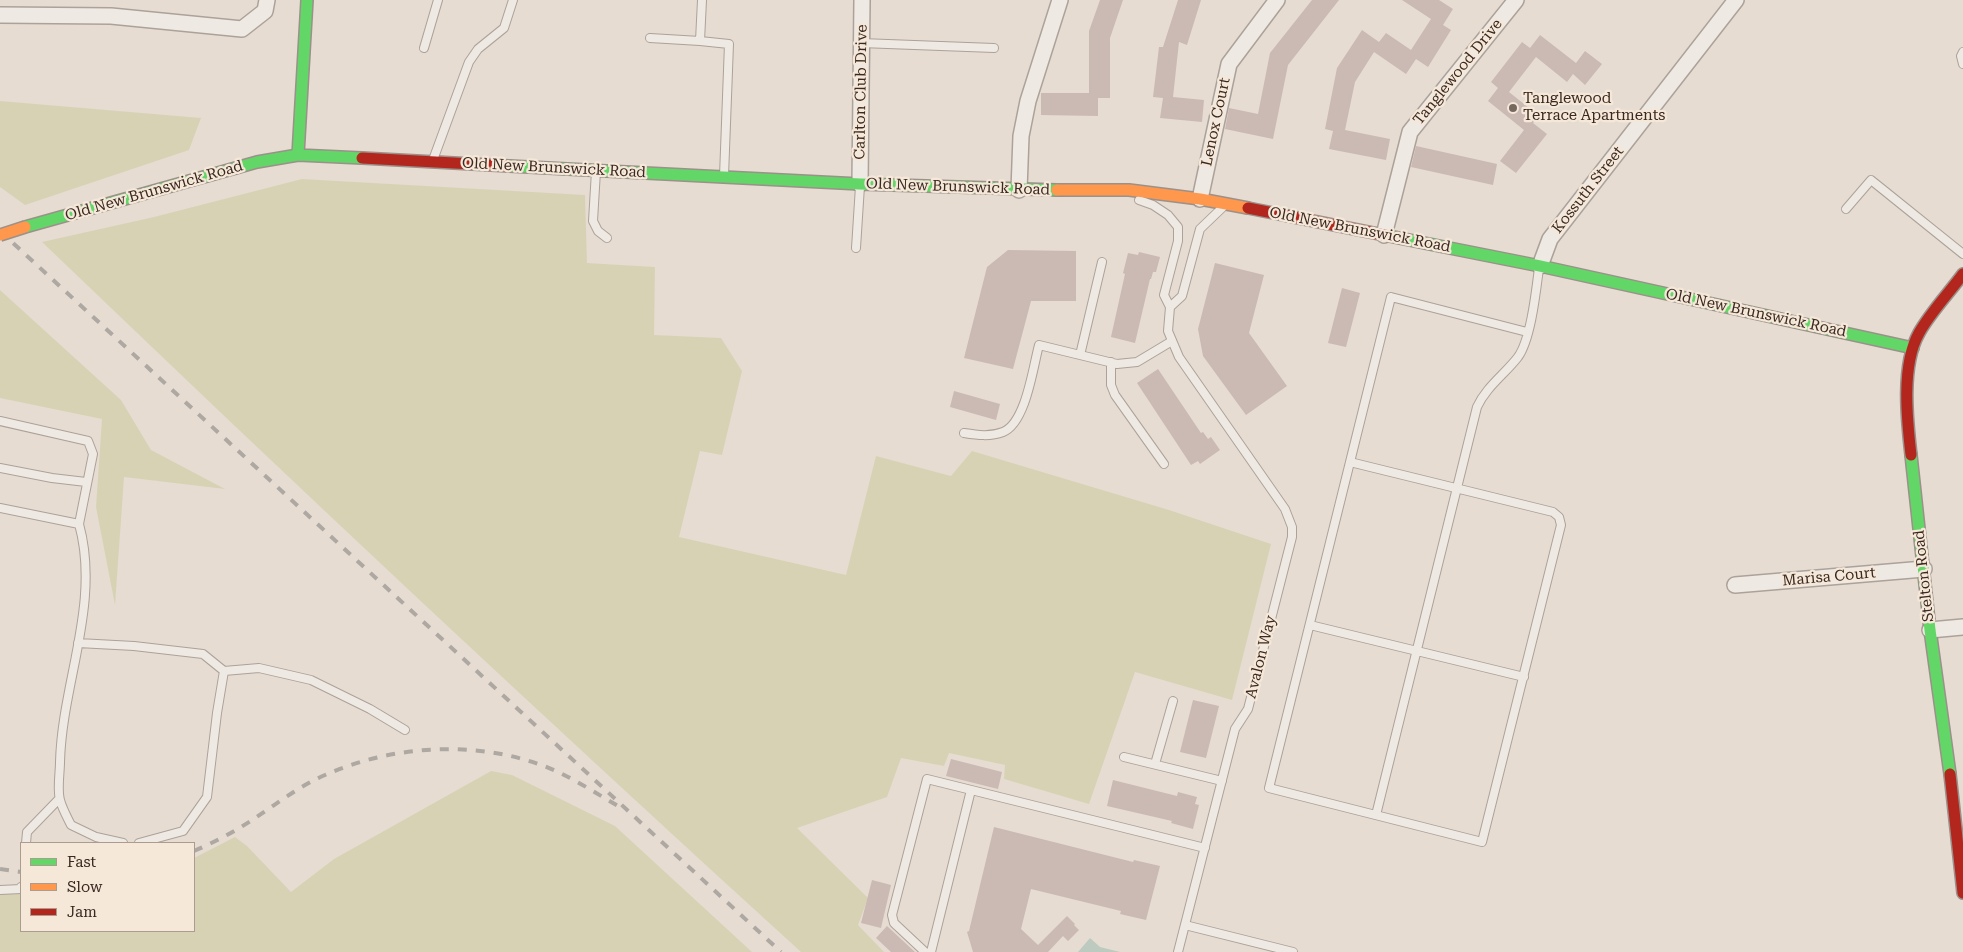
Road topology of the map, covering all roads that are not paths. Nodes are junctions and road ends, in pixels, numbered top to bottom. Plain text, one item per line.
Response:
1 (266, 0) edge
2 (306, 0) edge
3 (438, 0) edge
4 (513, 0) edge
5 (702, 0) edge
6 (862, 0) edge
7 (1060, 0) edge
8 (1277, 0) edge
9 (1516, 0) edge
10 (1736, 0) edge
11 (0, 15) edge
12 (650, 38) dead end
13 (700, 41) junction
14 (861, 43) junction
15 (424, 48) dead end
16 (994, 48) dead end
17 (1963, 52) edge
18 (1963, 64) edge
19 (298, 155) junction
20 (432, 162) junction
21 (596, 170) junction
22 (724, 176) junction
23 (860, 184) junction
24 (1019, 190) junction
25 (1114, 190) junction
26 (1200, 199) junction
27 (1226, 204) junction
28 (1846, 208) dead end
29 (0, 235) edge
30 (1384, 235) junction
31 (607, 238) dead end
32 (856, 248) dead end
33 (1963, 254) edge
34 (1102, 262) dead end
35 (1540, 266) junction
36 (1963, 274) edge
37 (1170, 307) junction
38 (1527, 332) junction
39 (1172, 341) junction
40 (1912, 348) junction
41 (1080, 355) junction
42 (1111, 362) junction
43 (0, 421) edge
44 (964, 433) dead end
45 (1350, 462) junction
46 (1164, 464) dead end
47 (0, 468) edge
48 (86, 482) junction
49 (1457, 489) junction
50 (0, 508) edge
51 (80, 524) junction
52 (1924, 570) junction
53 (1735, 585) dead end
54 (1310, 625) junction
55 (1963, 627) edge
56 (1930, 630) junction
57 (78, 643) junction
58 (1417, 651) junction
59 (224, 671) junction
60 (1524, 677) junction
61 (1173, 701) dead end
62 (405, 730) dead end
63 (1124, 757) dead end
64 (1155, 764) junction
65 (1222, 781) junction
66 (971, 790) junction
67 (1958, 796) edge
68 (59, 799) junction
69 (1376, 815) junction
70 (26, 842) edge
71 (118, 842) edge
72 (143, 842) edge
73 (1205, 848) junction
74 (20, 889) edge
75 (0, 890) edge
76 (1963, 893) edge
77 (1185, 925) junction
78 (1259, 944) junction
79 (925, 952) edge
80 (932, 952) edge
81 (1178, 952) edge
82 (1257, 952) edge
83 (1293, 952) edge

1 - 11 street
2 - 19 main road
3 - 15 lane
4 - 20 lane
5 - 13 lane
6 - 14 street, Carlton Club Drive
7 - 24 street
8 - 26 street, Lenox Court
9 - 30 street, Tanglewood Drive
10 - 35 street, Kossuth Street
12 - 13 lane
13 - 22 lane
14 - 16 lane
14 - 23 street, Carlton Club Drive
17 - 18 lane
19 - 20 main road, Old New Brunswick Road
19 - 29 main road, Old New Brunswick Road, bridge
20 - 21 main road, Old New Brunswick Road
21 - 22 main road, Old New Brunswick Road
21 - 31 lane
22 - 23 main road, Old New Brunswick Road
23 - 24 main road, Old New Brunswick Road
23 - 32 lane
24 - 25 main road, Old New Brunswick Road
25 - 26 main road, Old New Brunswick Road
25 - 37 lane, Avalon Way
26 - 27 main road, Old New Brunswick Road
27 - 30 main road, Old New Brunswick Road
27 - 37 lane
28 - 33 lane
30 - 35 main road, Old New Brunswick Road
34 - 41 lane
35 - 38 lane
35 - 40 main road, Old New Brunswick Road
36 - 40 main road, Stelton Road
37 - 39 lane, Avalon Way
38 - 45 lane
38 - 49 lane
39 - 42 lane
39 - 65 lane, Avalon Way
40 - 52 main road, Stelton Road
41 - 42 lane
41 - 44 lane
42 - 46 lane
43 - 48 lane
45 - 49 lane
45 - 54 lane
47 - 48 lane
48 - 51 lane
49 - 58 lane
49 - 60 lane
50 - 51 lane
51 - 57 lane
52 - 53 street, Marisa Court
52 - 56 main road, Stelton Road
54 - 58 lane
54 - 69 lane
55 - 56 street
56 - 67 main road, Stelton Road
57 - 59 lane
57 - 68 lane
58 - 60 lane
58 - 69 lane
59 - 62 lane
59 - 72 lane
60 - 69 lane
61 - 64 lane
63 - 64 lane
64 - 65 lane
65 - 73 lane, Avalon Way
66 - 73 lane
66 - 79 lane
66 - 80 lane
67 - 76 main road, Stelton Road
68 - 70 lane
68 - 71 lane
73 - 77 lane, Avalon Way
74 - 75 lane
77 - 78 lane
77 - 81 lane, Avalon Way
78 - 82 lane
78 - 83 lane

